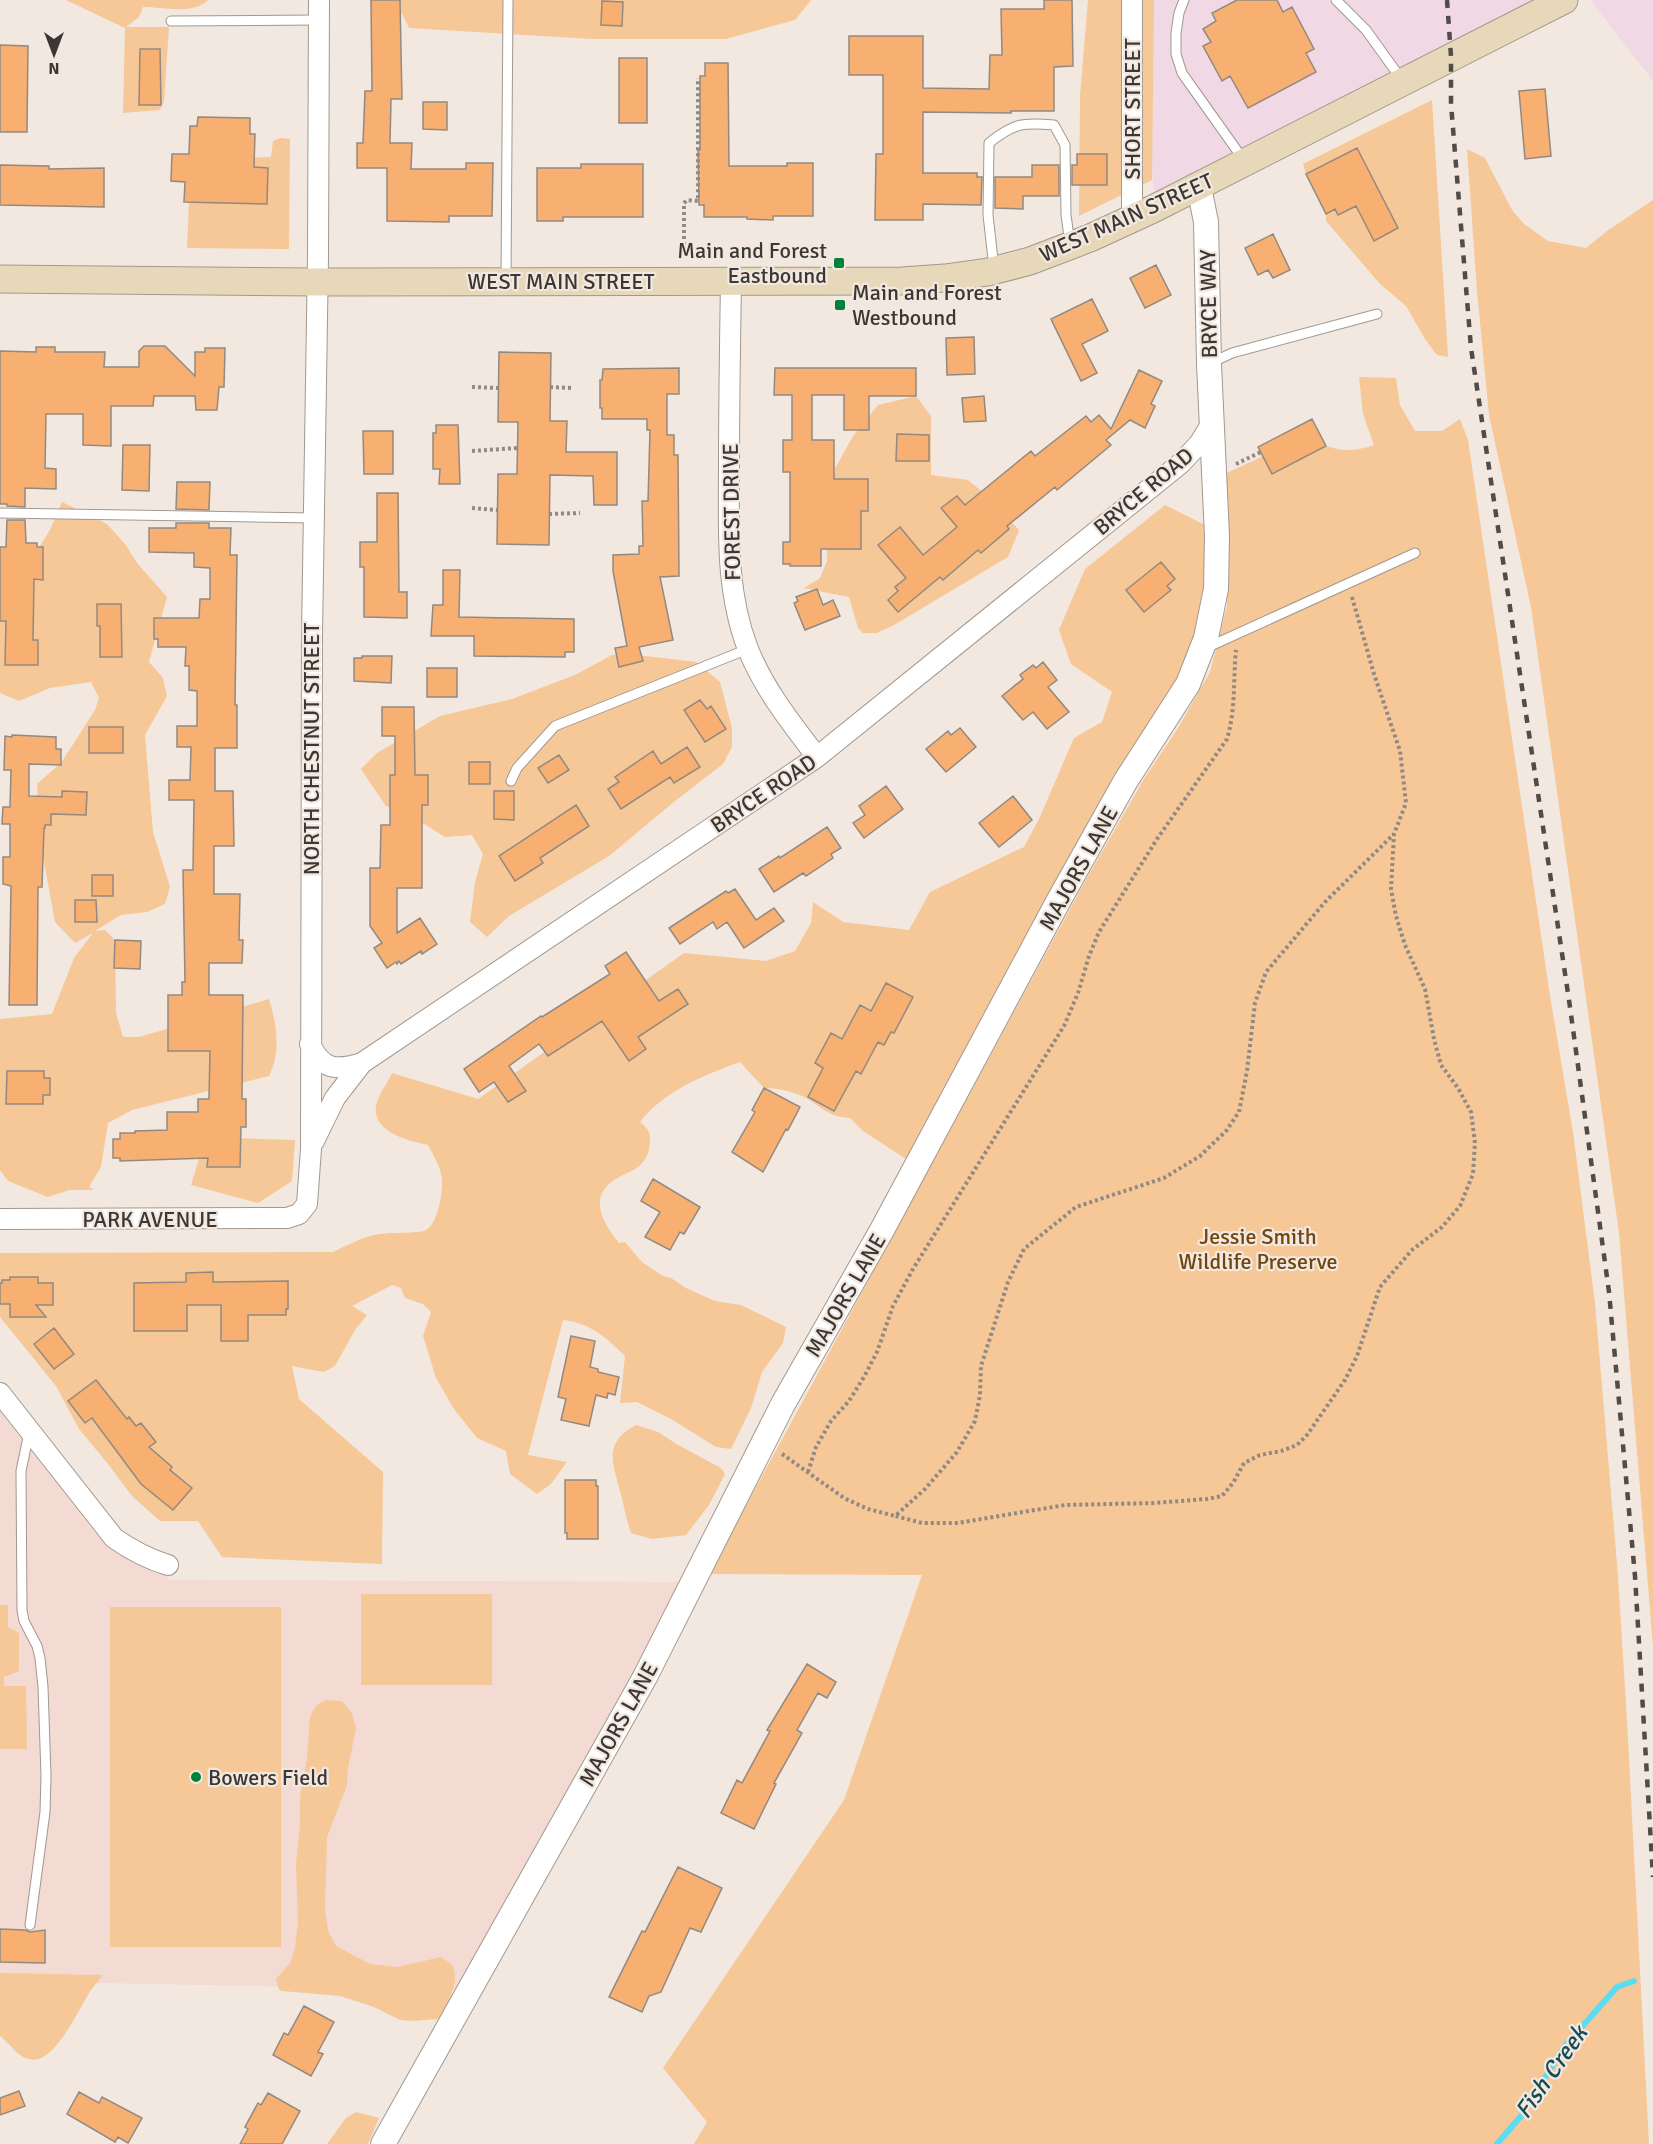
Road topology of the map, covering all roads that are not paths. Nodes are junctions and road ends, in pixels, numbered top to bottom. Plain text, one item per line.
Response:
1 (319, 0) edge
2 (508, 0) edge
3 (1132, 0) edge
4 (1184, 0) edge
5 (1336, 0) edge
6 (1564, 0) edge
7 (318, 20) junction
8 (171, 21) dead end
9 (1403, 82) junction
10 (1245, 162) junction
11 (1196, 186) junction
12 (1132, 218) junction
13 (1070, 246) junction
14 (995, 270) junction
15 (0, 279) edge
16 (506, 280) junction
17 (731, 281) junction
18 (317, 282) junction
19 (1377, 315) dead end
20 (1209, 364) junction
21 (1212, 423) junction
22 (0, 513) edge
23 (313, 518) junction
24 (1415, 553) dead end
25 (748, 649) junction
26 (1201, 650) junction
27 (817, 757) junction
28 (511, 781) dead end
29 (309, 1044) junction
30 (362, 1063) junction
31 (310, 1149) junction
32 (299, 1214) joint
33 (0, 1219) edge
34 (0, 1393) edge
35 (30, 1431) junction
36 (168, 1564) dead end
37 (30, 1925) dead end
38 (383, 2144) edge

1 - 7 street, NORTH CHESTNUT STREET
2 - 16 lane
3 - 12 street, SHORT STREET
4 - 10 lane
5 - 9 lane
6 - 9 main road, WEST MAIN STREET
7 - 8 lane
7 - 18 street, NORTH CHESTNUT STREET
9 - 10 main road, WEST MAIN STREET
10 - 11 main road, WEST MAIN STREET
11 - 12 main road, WEST MAIN STREET
11 - 20 street, BRYCE WAY
12 - 13 main road, WEST MAIN STREET
13 - 14 main road, WEST MAIN STREET
13 - 14 lane
14 - 17 main road, WEST MAIN STREET
15 - 18 main road, WEST MAIN STREET
16 - 17 main road, WEST MAIN STREET
16 - 18 main road, WEST MAIN STREET
17 - 25 street, FOREST DRIVE
18 - 23 street, NORTH CHESTNUT STREET
19 - 20 lane
20 - 21 street, BRYCE WAY
21 - 26 street, MAJORS LANE
21 - 27 street, BRYCE ROAD
22 - 23 lane
23 - 29 street, NORTH CHESTNUT STREET
24 - 26 lane
25 - 27 street, FOREST DRIVE
25 - 28 lane
26 - 38 street, MAJORS LANE
27 - 30 street, BRYCE ROAD
29 - 30 street
29 - 31 street, NORTH CHESTNUT STREET
30 - 31 street, BRYCE ROAD
31 - 32 street, NORTH CHESTNUT STREET
32 - 33 street, PARK AVENUE
34 - 35 street
35 - 36 street
35 - 37 lane

